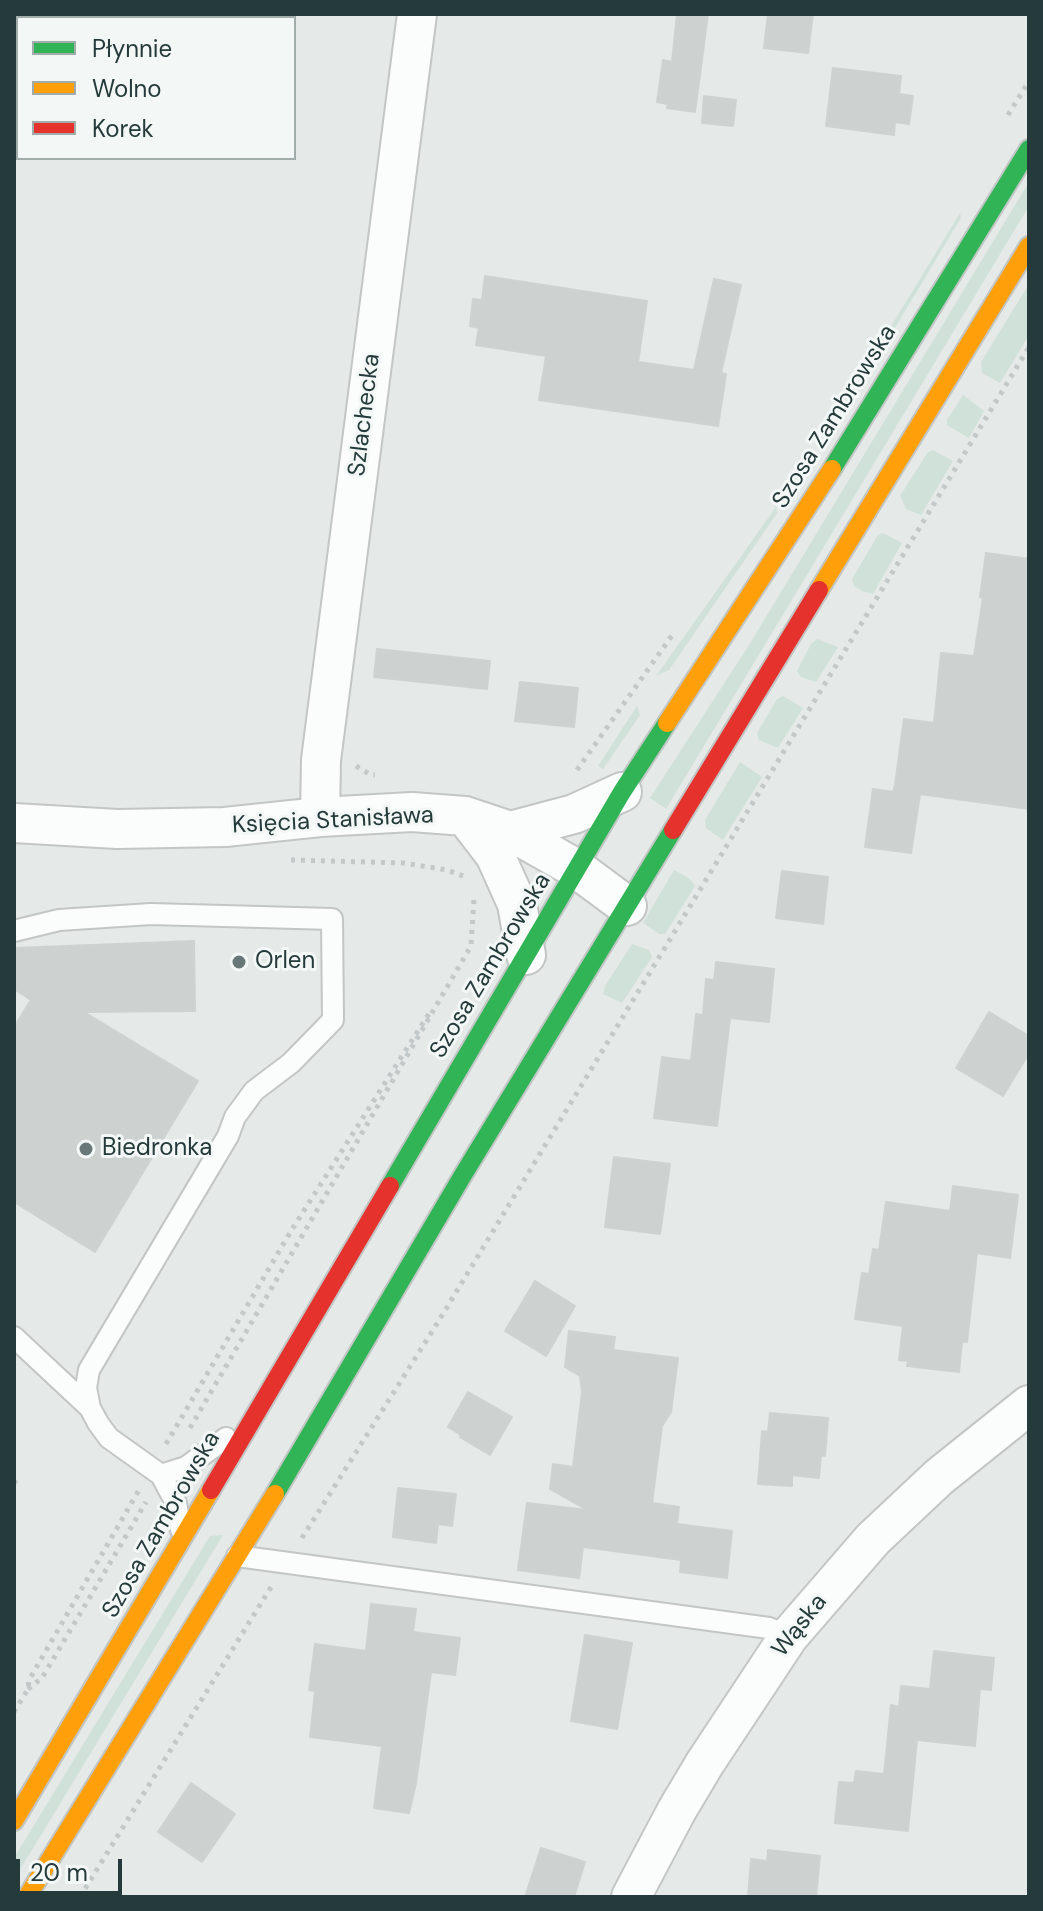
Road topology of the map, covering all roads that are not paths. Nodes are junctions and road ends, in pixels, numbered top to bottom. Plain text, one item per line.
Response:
1 (417, 14) edge
2 (1029, 149) edge
3 (1029, 246) edge
4 (622, 792) junction
5 (320, 817) junction
6 (14, 823) edge
7 (502, 843) junction
8 (577, 869) junction
9 (627, 906) junction
10 (14, 931) edge
11 (526, 955) junction
12 (351, 1249) junction
13 (364, 1276) dead end
14 (404, 1278) junction
15 (383, 1283) dead end
16 (14, 1337) edge
17 (1029, 1405) edge
18 (90, 1408) junction
19 (255, 1414) junction
20 (157, 1471) junction
21 (183, 1538) junction
22 (237, 1556) junction
23 (789, 1636) junction
24 (14, 1821) edge
25 (27, 1897) edge
26 (631, 1897) edge

1 - 5 street, Szlachecka
2 - 4 main road, Szosa Zambrowska
3 - 9 main road
4 - 7 street
4 - 8 main road, Szosa Zambrowska
5 - 6 street, Księcia Stanisława
5 - 7 street, Księcia Stanisława
7 - 8 street, Księcia Stanisława
7 - 11 street
8 - 9 street, Księcia Stanisława
8 - 11 main road, Szosa Zambrowska
9 - 14 main road
10 - 18 lane
11 - 12 main road, Szosa Zambrowska
12 - 13 main road
12 - 19 main road, Szosa Zambrowska
14 - 15 main road
14 - 22 main road
16 - 18 lane
17 - 23 street, Wąska
18 - 20 lane
19 - 20 lane
19 - 21 main road, Szosa Zambrowska
20 - 21 lane
21 - 24 main road, Szosa Zambrowska
22 - 23 lane
22 - 25 main road
23 - 26 street, Wąska

